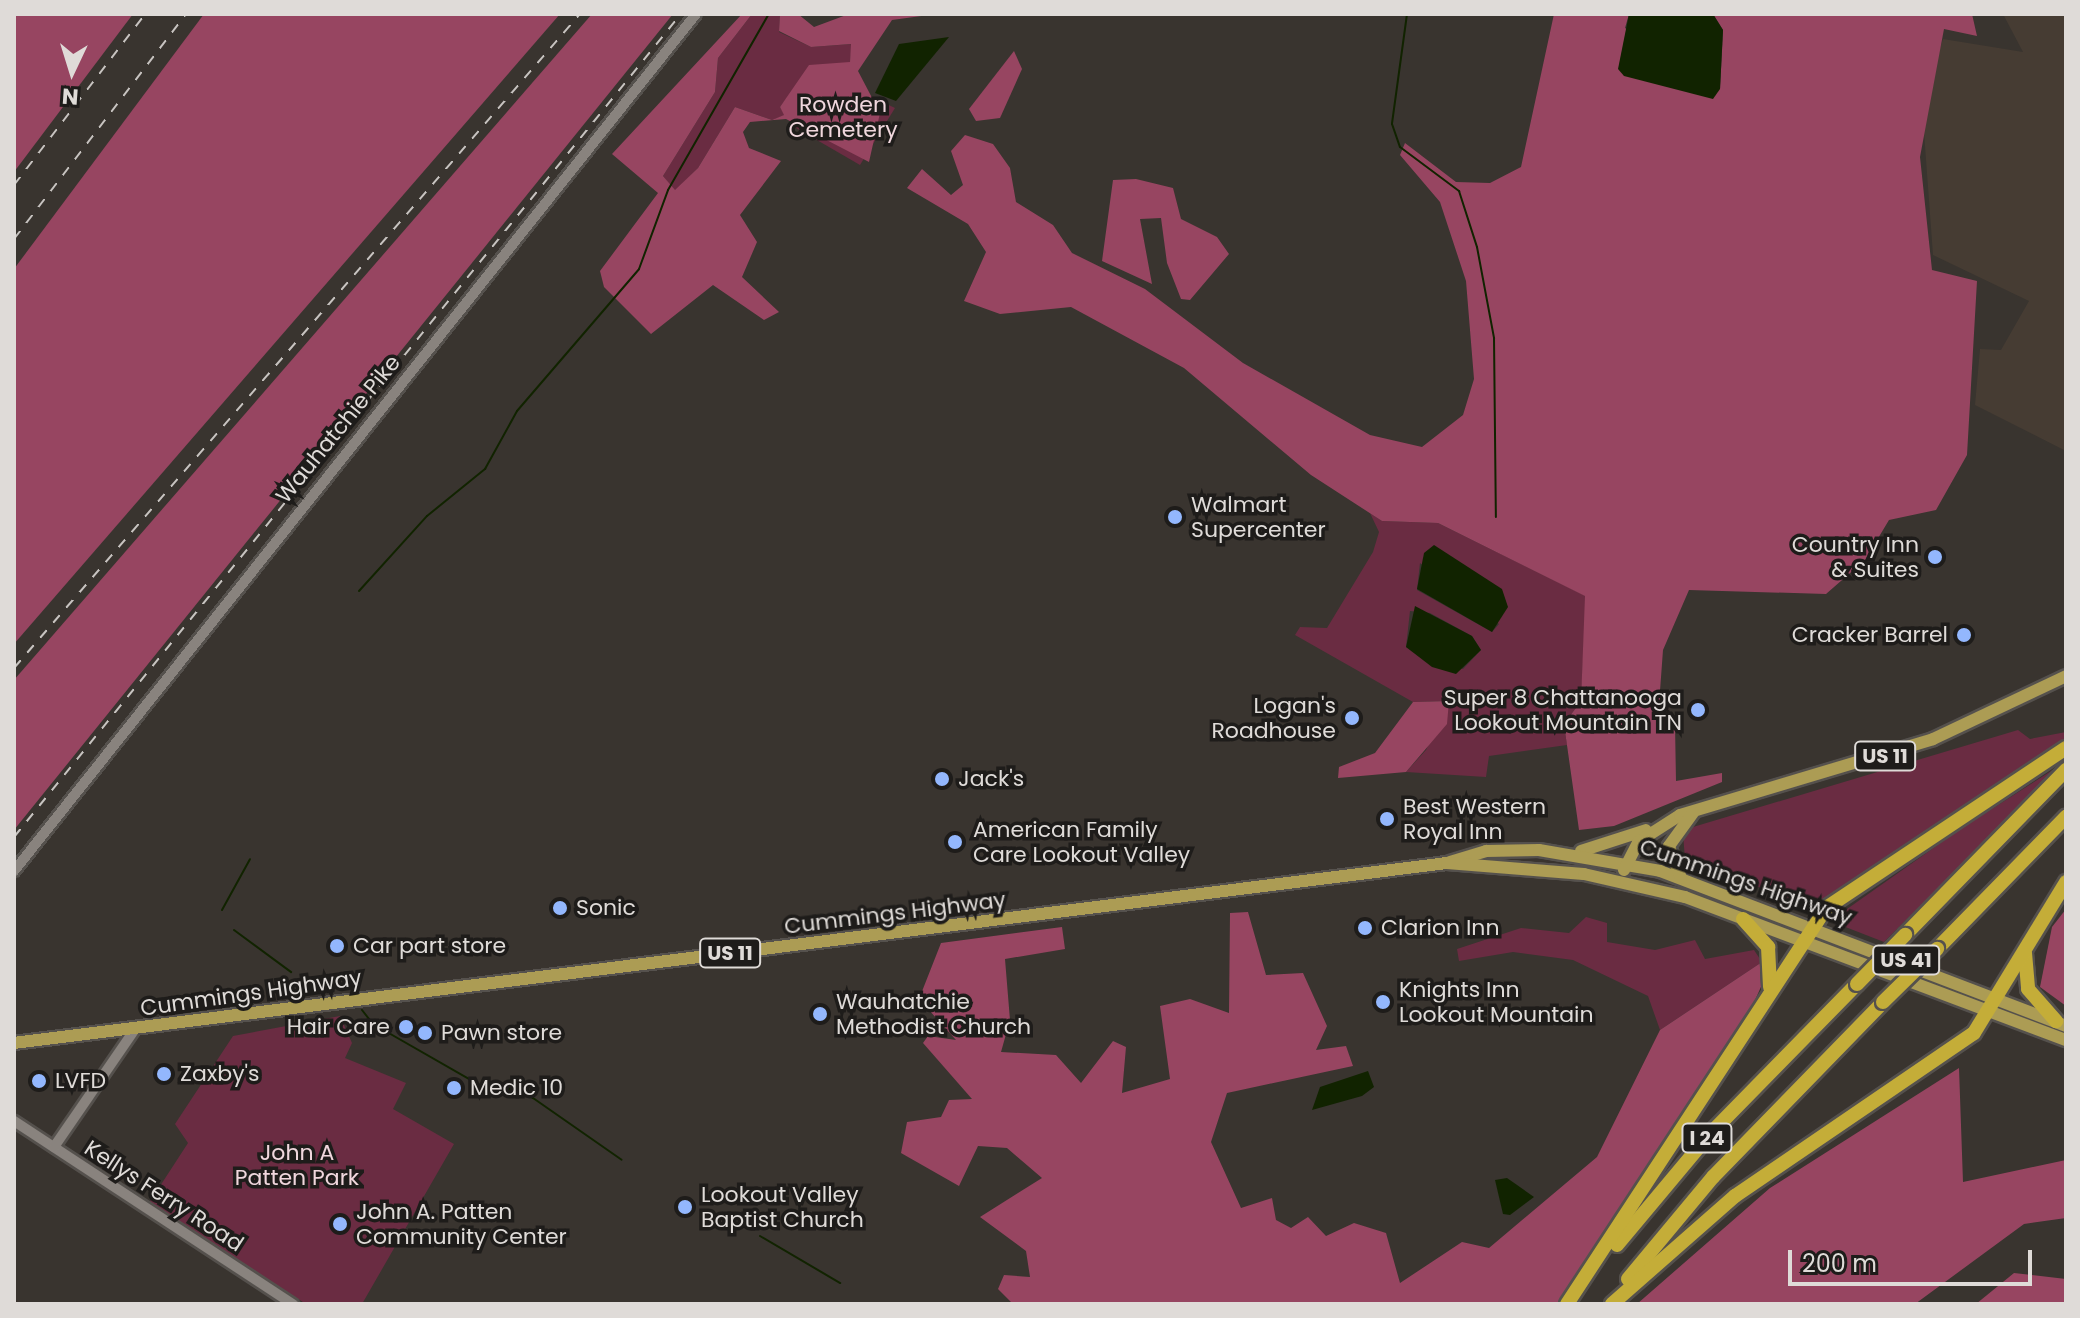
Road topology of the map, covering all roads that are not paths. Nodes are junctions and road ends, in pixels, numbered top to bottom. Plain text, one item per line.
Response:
1 (696, 14) edge
2 (2066, 676) edge
3 (2066, 748) edge
4 (2066, 770) edge
5 (1695, 811) junction
6 (2066, 817) edge
7 (1661, 824) junction
8 (1567, 853) junction
9 (1626, 862) junction
10 (1447, 863) junction
11 (14, 871) edge
12 (1681, 878) junction
13 (1621, 881) junction
14 (2066, 882) edge
15 (1743, 919) junction
16 (1812, 924) junction
17 (1804, 941) junction
18 (2026, 948) junction
19 (1768, 996) junction
20 (2000, 997) junction
21 (1991, 1014) junction
22 (2061, 1023) edge
23 (135, 1029) junction
24 (2066, 1040) edge
25 (14, 1043) edge
26 (14, 1121) edge
27 (54, 1147) junction
28 (293, 1304) edge
29 (1568, 1304) edge
30 (1610, 1304) edge

1 - 11 street, Wauhatchie Pike
2 - 5 main road, US 11
3 - 16 highway
4 - 29 highway, I 24, bridge
5 - 7 main road, US 11
5 - 12 main road
6 - 30 highway, I 24, bridge
7 - 8 main road
7 - 9 main road, US 11
8 - 9 main road, Cummings Highway / US 41
8 - 10 main road, Cummings Highway / US 41
9 - 12 main road, Cummings Highway / US 41
9 - 13 main road, US 11
10 - 13 main road, Cummings Highway / US 41
10 - 23 main road, Cummings Highway / US 11
12 - 16 main road, Cummings Highway / US 41
13 - 15 main road, Cummings Highway / US 41
14 - 18 highway
15 - 17 main road, Cummings Highway / US 41
15 - 19 highway
16 - 17 highway
16 - 20 main road, Cummings Highway / US 41
17 - 19 highway
17 - 21 main road, Cummings Highway / US 41
18 - 20 highway
18 - 22 highway
19 - 29 highway
20 - 21 highway
20 - 22 main road, Cummings Highway / US 41
21 - 24 main road, Cummings Highway / US 41
21 - 30 highway
23 - 25 main road, Cummings Highway / US 11
23 - 27 street
26 - 27 street, Kellys Ferry Road
27 - 28 street, Kellys Ferry Road

